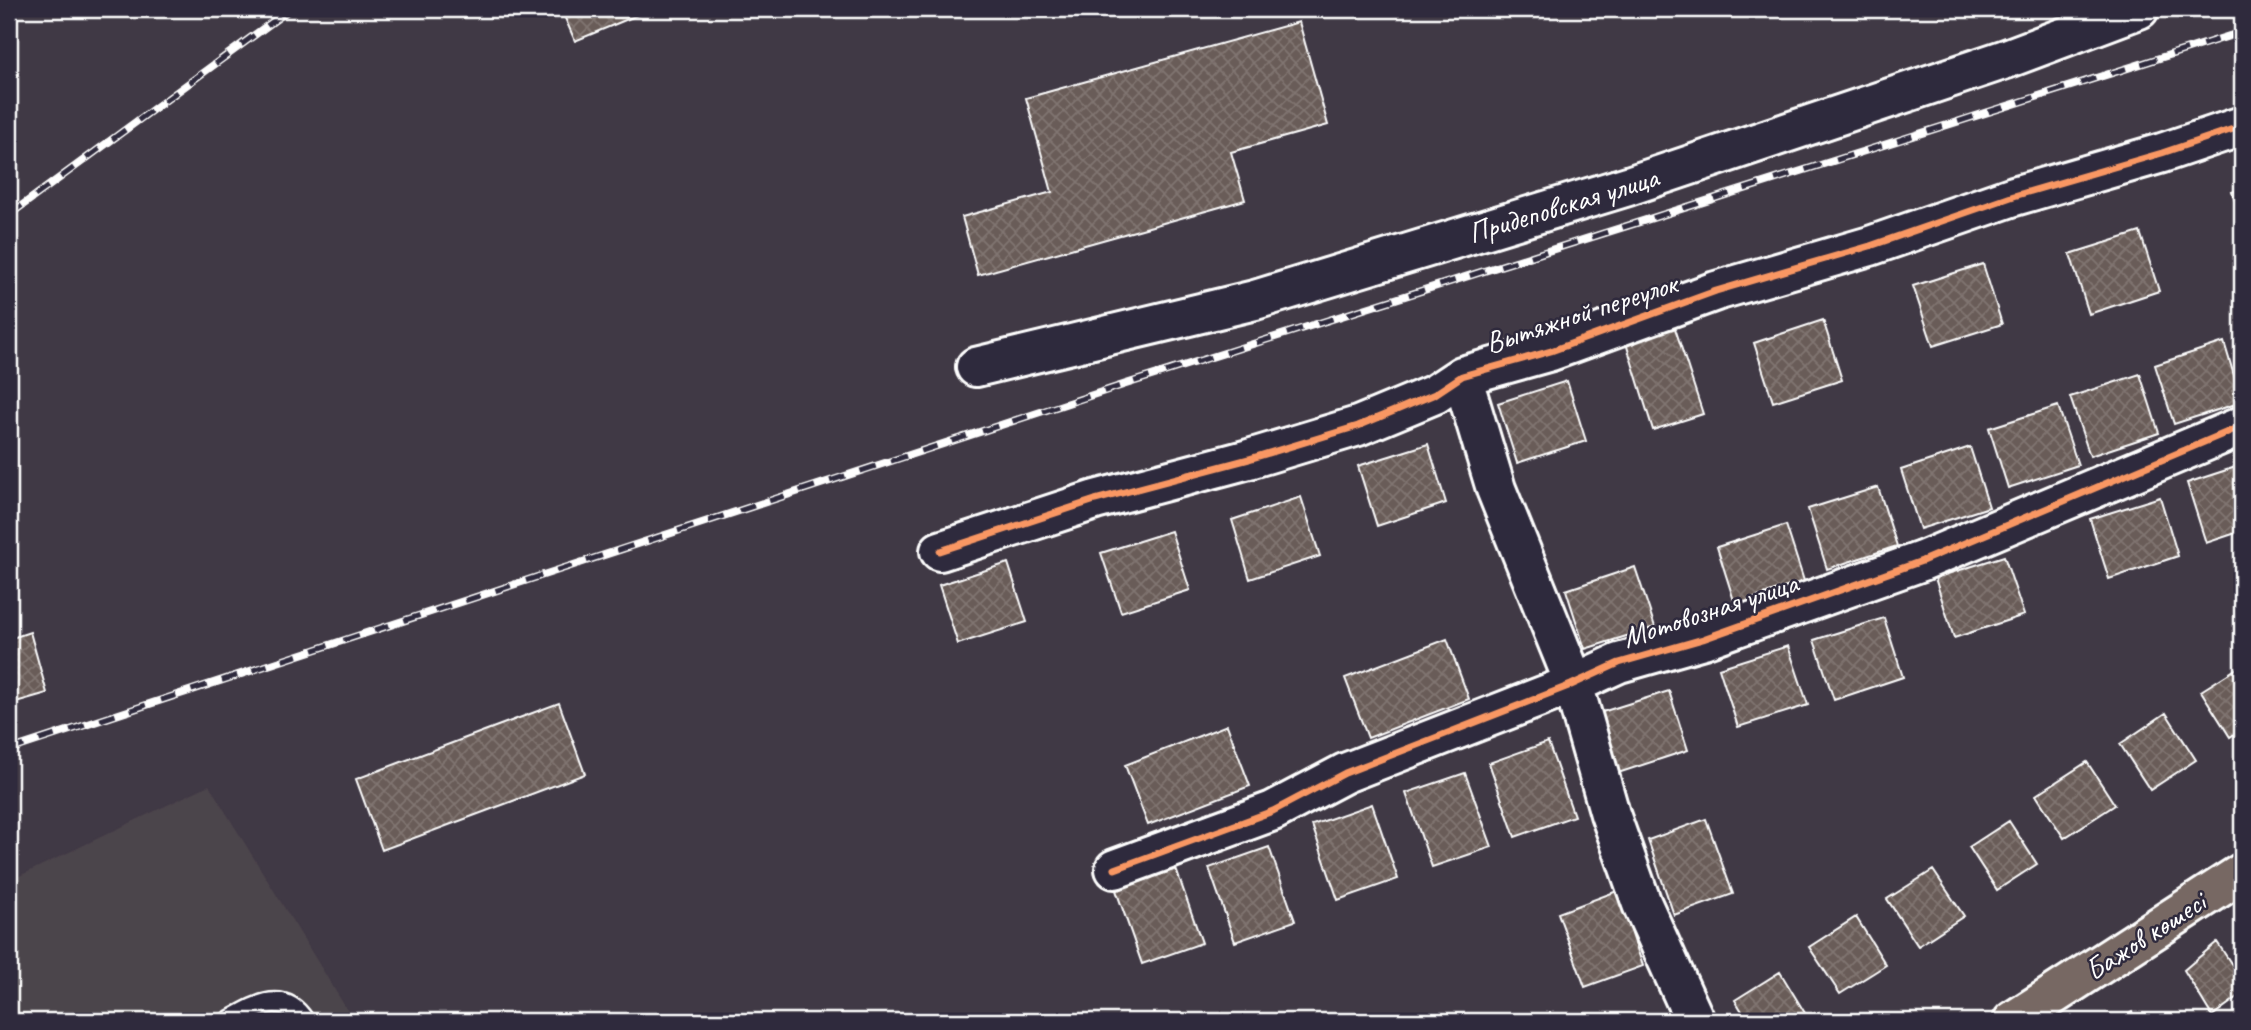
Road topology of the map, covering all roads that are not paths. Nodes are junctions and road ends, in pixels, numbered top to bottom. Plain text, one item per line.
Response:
1 (2139, 9) edge
2 (2242, 126) edge
3 (976, 367) dead end
4 (1462, 376) junction
5 (2242, 426) edge
6 (940, 551) dead end
7 (1571, 685) junction
8 (1115, 869) dead end
9 (2242, 873) edge
10 (230, 1021) edge
11 (304, 1021) edge
12 (1695, 1021) edge
13 (2013, 1021) edge

1 - 3 street, Придеповская улица
2 - 4 street, Вытяжной переулок
4 - 6 street, Вытяжной переулок
4 - 7 street
5 - 7 street, Мотовозная улица
7 - 8 street, Мотовозная улица
7 - 12 street
9 - 13 main road, Бажов көшесі
10 - 11 lane

